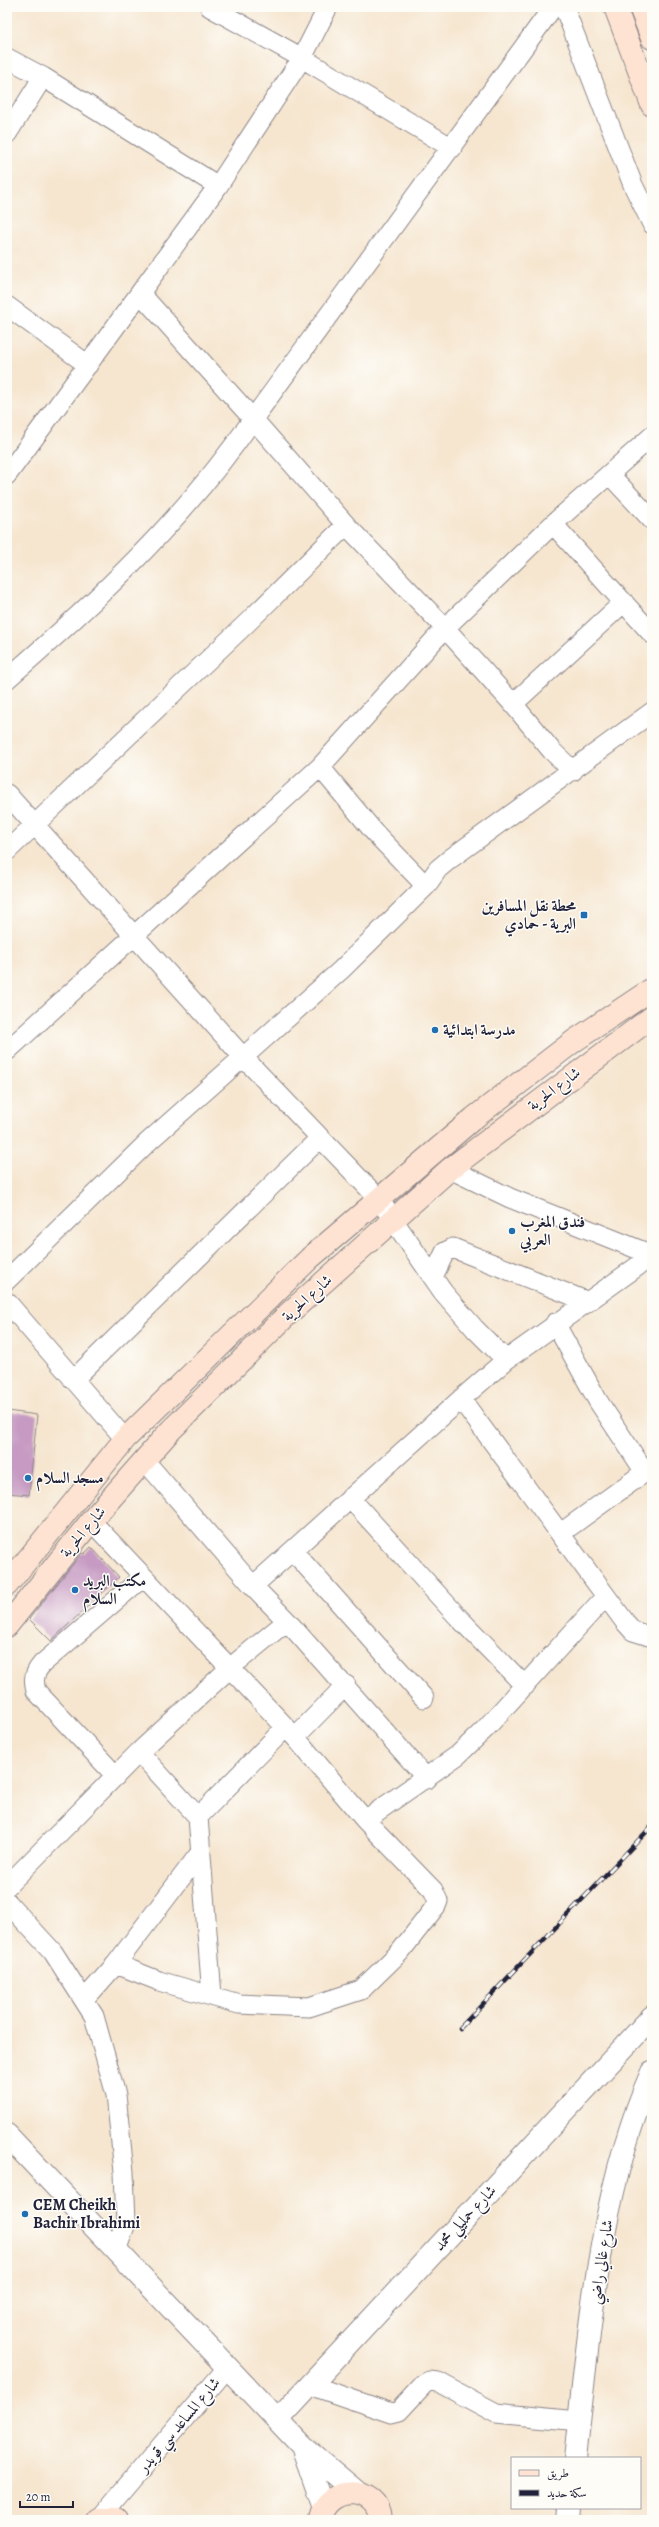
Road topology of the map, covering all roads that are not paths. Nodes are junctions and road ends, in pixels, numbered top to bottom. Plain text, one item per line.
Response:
1 (210, 7) edge
2 (328, 7) edge
3 (553, 7) edge
4 (564, 7) edge
5 (616, 7) edge
6 (640, 7) edge
7 (652, 38) edge
8 (7, 58) edge
9 (302, 58) junction
10 (43, 77) junction
11 (652, 105) edge
12 (7, 133) edge
13 (452, 148) junction
14 (218, 186) junction
15 (652, 224) edge
16 (140, 293) junction
17 (7, 306) edge
18 (88, 365) junction
19 (253, 419) junction
20 (652, 436) edge
21 (13, 454) edge
22 (7, 475) edge
23 (610, 475) junction
24 (652, 520) edge
25 (553, 524) junction
26 (346, 525) junction
27 (624, 602) junction
28 (445, 628) junction
29 (652, 634) edge
30 (7, 679) edge
31 (513, 704) junction
32 (652, 712) edge
33 (320, 767) junction
34 (573, 771) junction
35 (7, 794) edge
36 (36, 824) junction
37 (7, 851) edge
38 (426, 886) junction
39 (136, 935) junction
40 (652, 989) edge
41 (652, 1017) edge
42 (7, 1051) edge
43 (242, 1057) junction
44 (319, 1139) junction
45 (450, 1169) junction
46 (378, 1198) junction
47 (394, 1221) junction
48 (652, 1256) edge
49 (433, 1277) junction
50 (7, 1280) edge
51 (586, 1301) junction
52 (7, 1302) edge
53 (555, 1324) junction
54 (506, 1360) junction
55 (73, 1380) junction
56 (462, 1399) junction
57 (125, 1439) junction
58 (145, 1461) junction
59 (648, 1470) edge
60 (350, 1498) junction
61 (91, 1521) junction
62 (561, 1533) junction
63 (293, 1551) junction
64 (143, 1577) junction
65 (7, 1585) edge
66 (253, 1586) junction
67 (605, 1597) junction
68 (286, 1621) junction
69 (7, 1626) edge
70 (652, 1637) edge
71 (231, 1667) junction
72 (346, 1685) junction
73 (525, 1686) junction
74 (424, 1698) dead end
75 (291, 1732) junction
76 (139, 1752) junction
77 (116, 1776) junction
78 (427, 1779) junction
79 (198, 1817) junction
80 (365, 1820) junction
81 (200, 1853) junction
82 (7, 1886) edge
83 (7, 1902) edge
84 (116, 1964) junction
85 (212, 1996) junction
86 (84, 2000) junction
87 (652, 2017) edge
88 (652, 2072) edge
89 (7, 2135) edge
90 (116, 2251) junction
91 (227, 2368) junction
92 (310, 2385) junction
93 (278, 2420) junction
94 (579, 2421) junction
95 (302, 2446) junction
96 (575, 2457) edge
97 (359, 2494) junction
98 (569, 2509) edge
99 (319, 2517) edge
100 (105, 2519) edge
101 (382, 2519) edge
102 (568, 2520) edge

1 - 9 street
2 - 9 street
3 - 13 street
4 - 15 street
5 - 11 main road
6 - 7 main road
8 - 10 street
9 - 13 street
9 - 14 street
10 - 12 street
10 - 14 street
13 - 19 street
14 - 16 street
16 - 18 street
16 - 19 street
17 - 18 street
18 - 21 street
19 - 26 street
19 - 30 street
20 - 23 street
21 - 22 street
23 - 24 street
23 - 25 street
25 - 27 street
25 - 28 street
26 - 28 street
26 - 36 street
27 - 29 street
27 - 31 street
28 - 31 street
28 - 33 street
31 - 34 street
32 - 34 street
33 - 38 street
33 - 39 street
34 - 38 street
35 - 36 street
36 - 37 street
36 - 39 street
38 - 43 street
39 - 42 street
39 - 43 street
40 - 46 main road, شارع الحرية
41 - 45 main road, شارع الحرية
43 - 44 street
43 - 50 street
44 - 46 street
44 - 55 street
45 - 47 main road, شارع الحرية
45 - 48 street
46 - 47 street
46 - 57 main road, شارع الحرية
47 - 49 street
47 - 58 main road, شارع الحرية
48 - 51 street
49 - 51 street
49 - 54 street
51 - 53 street
52 - 55 street
53 - 54 street
53 - 59 street
54 - 56 street
55 - 57 street
56 - 60 street
56 - 62 street
57 - 65 main road, شارع الحرية
58 - 61 main road, شارع الحرية
58 - 66 street
59 - 62 street
60 - 63 street
60 - 73 street
61 - 64 street
61 - 69 main road, شارع الحرية
62 - 67 street
63 - 66 street
63 - 74 street
64 - 71 street
64 - 77 street
66 - 68 street
67 - 70 street
67 - 73 street
68 - 71 street
68 - 72 street
71 - 75 street
71 - 76 street
72 - 75 street
72 - 78 street
73 - 78 street
75 - 79 street
75 - 80 street
76 - 77 street
76 - 79 street
77 - 82 street
78 - 80 street
79 - 81 street
80 - 85 street
81 - 84 street
81 - 85 street
83 - 86 street
84 - 85 street
84 - 86 street
86 - 90 street
87 - 92 street, شارع حمليلي محمد
88 - 94 street, شارع غالي راضي
89 - 90 street
90 - 91 street
91 - 93 street
91 - 100 street, شارع المساعد سي قويدر
92 - 93 street, شارع حمليلي محمد
92 - 94 street
93 - 95 street
94 - 96 street, شارع غالي راضي
95 - 97 street
95 - 99 street
97 - 99 main road
97 - 101 main road
98 - 102 street

